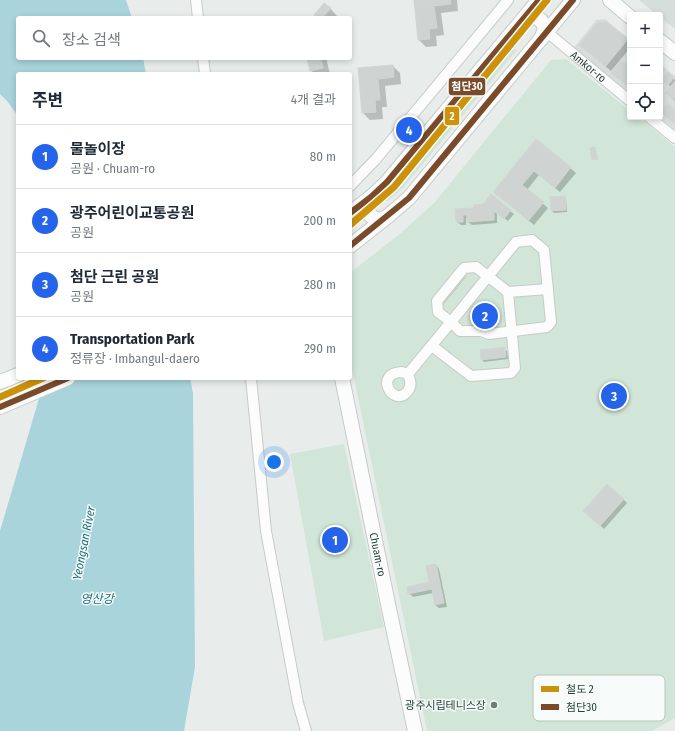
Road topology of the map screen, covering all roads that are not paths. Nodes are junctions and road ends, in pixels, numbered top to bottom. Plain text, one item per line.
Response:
1 (196, 0) edge
2 (508, 0) edge
3 (539, 0) edge
4 (573, 0) edge
5 (610, 0) edge
6 (627, 14) edge
7 (198, 16) edge
8 (519, 24) junction
9 (544, 36) junction
10 (663, 43) edge
11 (675, 53) edge
12 (203, 60) edge
13 (205, 72) edge
14 (627, 99) edge
15 (653, 120) edge
16 (675, 138) edge
17 (352, 184) edge
18 (371, 197) junction
19 (352, 211) edge
20 (388, 216) junction
21 (352, 244) edge
22 (488, 276) junction
23 (548, 289) junction
24 (508, 292) junction
25 (451, 322) junction
26 (512, 331) junction
27 (432, 346) junction
28 (408, 374) dead end
29 (16, 376) edge
30 (63, 380) edge
31 (251, 380) edge
32 (342, 380) edge
33 (0, 382) edge
34 (0, 407) edge
35 (306, 731) edge
36 (415, 731) edge

1 - 7 street
2 - 17 street
3 - 8 main road
4 - 9 main road
5 - 6 main road
8 - 9 main road
8 - 18 main road
9 - 14 street, Amkor-ro
9 - 20 main road
10 - 11 main road
12 - 13 street
15 - 16 street
18 - 19 main road
18 - 20 main road
20 - 21 main road
22 - 23 street
22 - 24 street
22 - 25 street
22 - 25 street
23 - 24 street
23 - 26 street
24 - 26 street
25 - 26 street
25 - 27 street
26 - 27 street
27 - 28 street
29 - 33 main road
30 - 34 main road
31 - 35 street
32 - 36 main road, Chuam-ro

